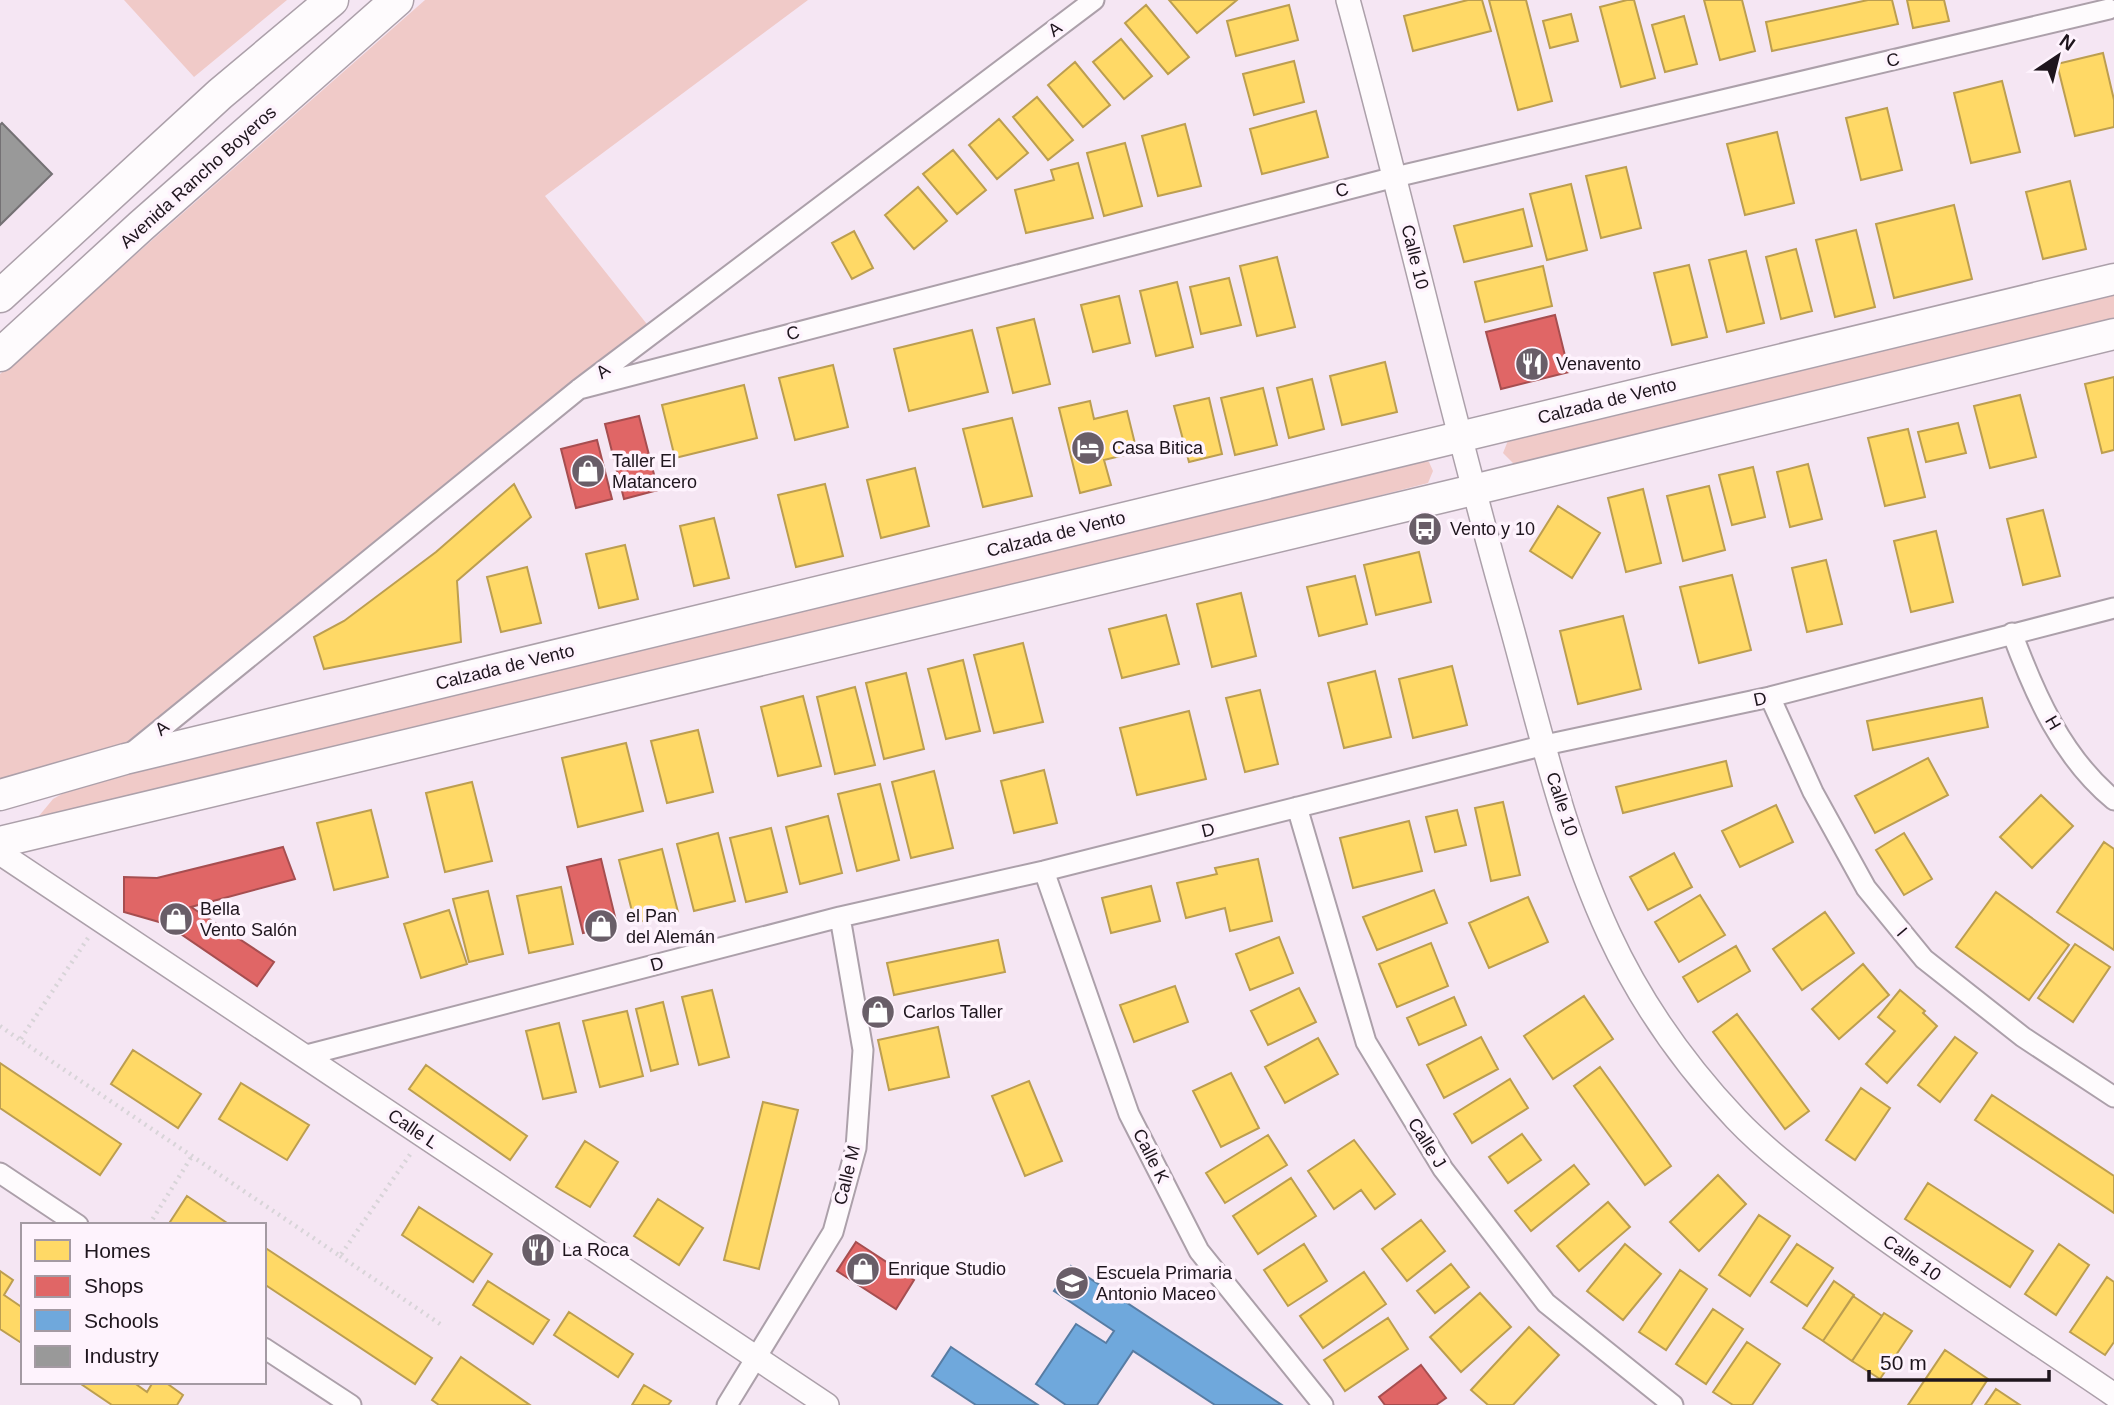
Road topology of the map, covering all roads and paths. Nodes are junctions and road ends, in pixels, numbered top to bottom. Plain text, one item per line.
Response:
1 (332, 0) edge
2 (397, 0) edge
3 (1094, 0) edge
4 (1348, 0) edge
5 (2086, 0) edge
6 (2111, 10) edge
7 (1396, 178) junction
8 (2114, 279) edge
9 (0, 296) edge
10 (2114, 334) edge
11 (0, 355) edge
12 (579, 389) junction
13 (1458, 437) junction
14 (1473, 490) junction
15 (2114, 608) edge
16 (2012, 633) junction
17 (1770, 697) junction
18 (1545, 745) junction
19 (125, 759) junction
20 (14, 792) edge
21 (2114, 800) edge
22 (1297, 807) junction
23 (14, 839) edge
24 (0, 853) edge
25 (1044, 871) junction
26 (840, 917) junction
27 (100, 920) junction
28 (0, 1026) edge
29 (20, 1040) junction
30 (303, 1056) junction
31 (2114, 1097) edge
32 (423, 1135) junction
33 (192, 1156) junction
34 (0, 1173) edge
35 (75, 1223) edge
36 (150, 1223) edge
37 (340, 1256) junction
38 (443, 1326) dead end
39 (266, 1349) edge
40 (758, 1357) junction
41 (2114, 1395) edge
42 (351, 1405) edge
43 (727, 1405) edge
44 (827, 1405) edge
45 (1323, 1405) edge
46 (1673, 1405) edge

1 - 9 highway
2 - 11 highway, Avenida Rancho Boyeros
3 - 12 street, A
4 - 7 street, Calle 10
5 - 6 street
6 - 7 street, C
7 - 12 street, C
7 - 13 street, Calle 10
8 - 13 main road, Calzada de Vento
10 - 14 main road
12 - 19 street, A
13 - 14 street, Calle 10
13 - 19 main road, Calzada de Vento
14 - 18 street, Calle 10
14 - 23 main road
15 - 16 street, D
16 - 17 street, D
16 - 21 street, H
17 - 18 street, D
17 - 31 street, I
18 - 22 street, D
18 - 41 street, Calle 10
19 - 20 main road, Calzada de Vento
20 - 23 main road
22 - 25 street, D
22 - 46 street, Calle J
24 - 27 street, Calle L
25 - 26 street, D
25 - 45 street, Calle K
26 - 30 street, D
26 - 40 street, Calle M
27 - 29 path
27 - 30 street, Calle L
28 - 29 path
29 - 33 path
30 - 32 street, Calle L
32 - 37 path
32 - 40 street, Calle L
33 - 36 path
33 - 37 path
34 - 35 street
37 - 38 path
39 - 42 street
40 - 43 street, Calle M
40 - 44 street, Calle L

